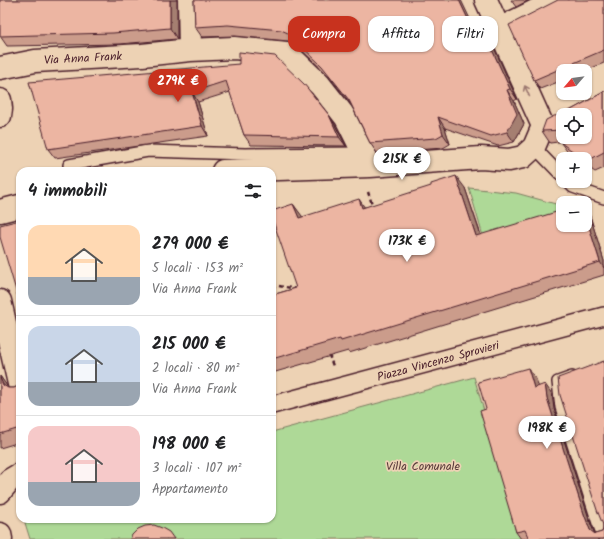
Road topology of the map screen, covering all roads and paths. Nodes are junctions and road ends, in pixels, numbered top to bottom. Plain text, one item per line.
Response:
1 (189, 0) edge
2 (486, 0) edge
3 (557, 0) edge
4 (499, 29) junction
5 (190, 50) junction
6 (0, 68) edge
7 (0, 100) edge
8 (0, 116) edge
9 (556, 119) edge
10 (542, 126) junction
11 (534, 147) junction
12 (367, 160) junction
13 (69, 165) edge
14 (275, 167) edge
15 (556, 169) edge
16 (576, 188) edge
17 (368, 192) dead end
18 (604, 198) edge
19 (16, 207) edge
20 (0, 211) edge
21 (376, 214) edge
22 (276, 286) edge
23 (301, 289) edge
24 (0, 301) edge
25 (604, 316) edge
26 (16, 347) edge
27 (328, 351) edge
28 (584, 373) edge
29 (338, 387) junction
30 (276, 404) edge
31 (16, 476) edge
32 (0, 492) edge
33 (0, 534) edge
34 (604, 538) edge
35 (1, 539) edge

1 - 5 street
2 - 4 street
3 - 4 street
10 -> 4 street
5 - 6 street, Via Anna Frank
5 - 12 street, Via Anna Frank
7 - 8 street
9 - 10 street
10 - 11 street
11 - 12 street
11 - 15 lane
12 - 13 lane
12 - 14 street
16 - 18 lane
17 - 21 path
19 - 20 street
22 - 23 path
24 - 26 street
25 - 29 street, Piazza Vincenzo Sprovieri
27 - 29 path
28 - 34 lane
29 - 30 street, Piazza Vincenzo Sprovieri
31 - 32 street
33 - 35 street

